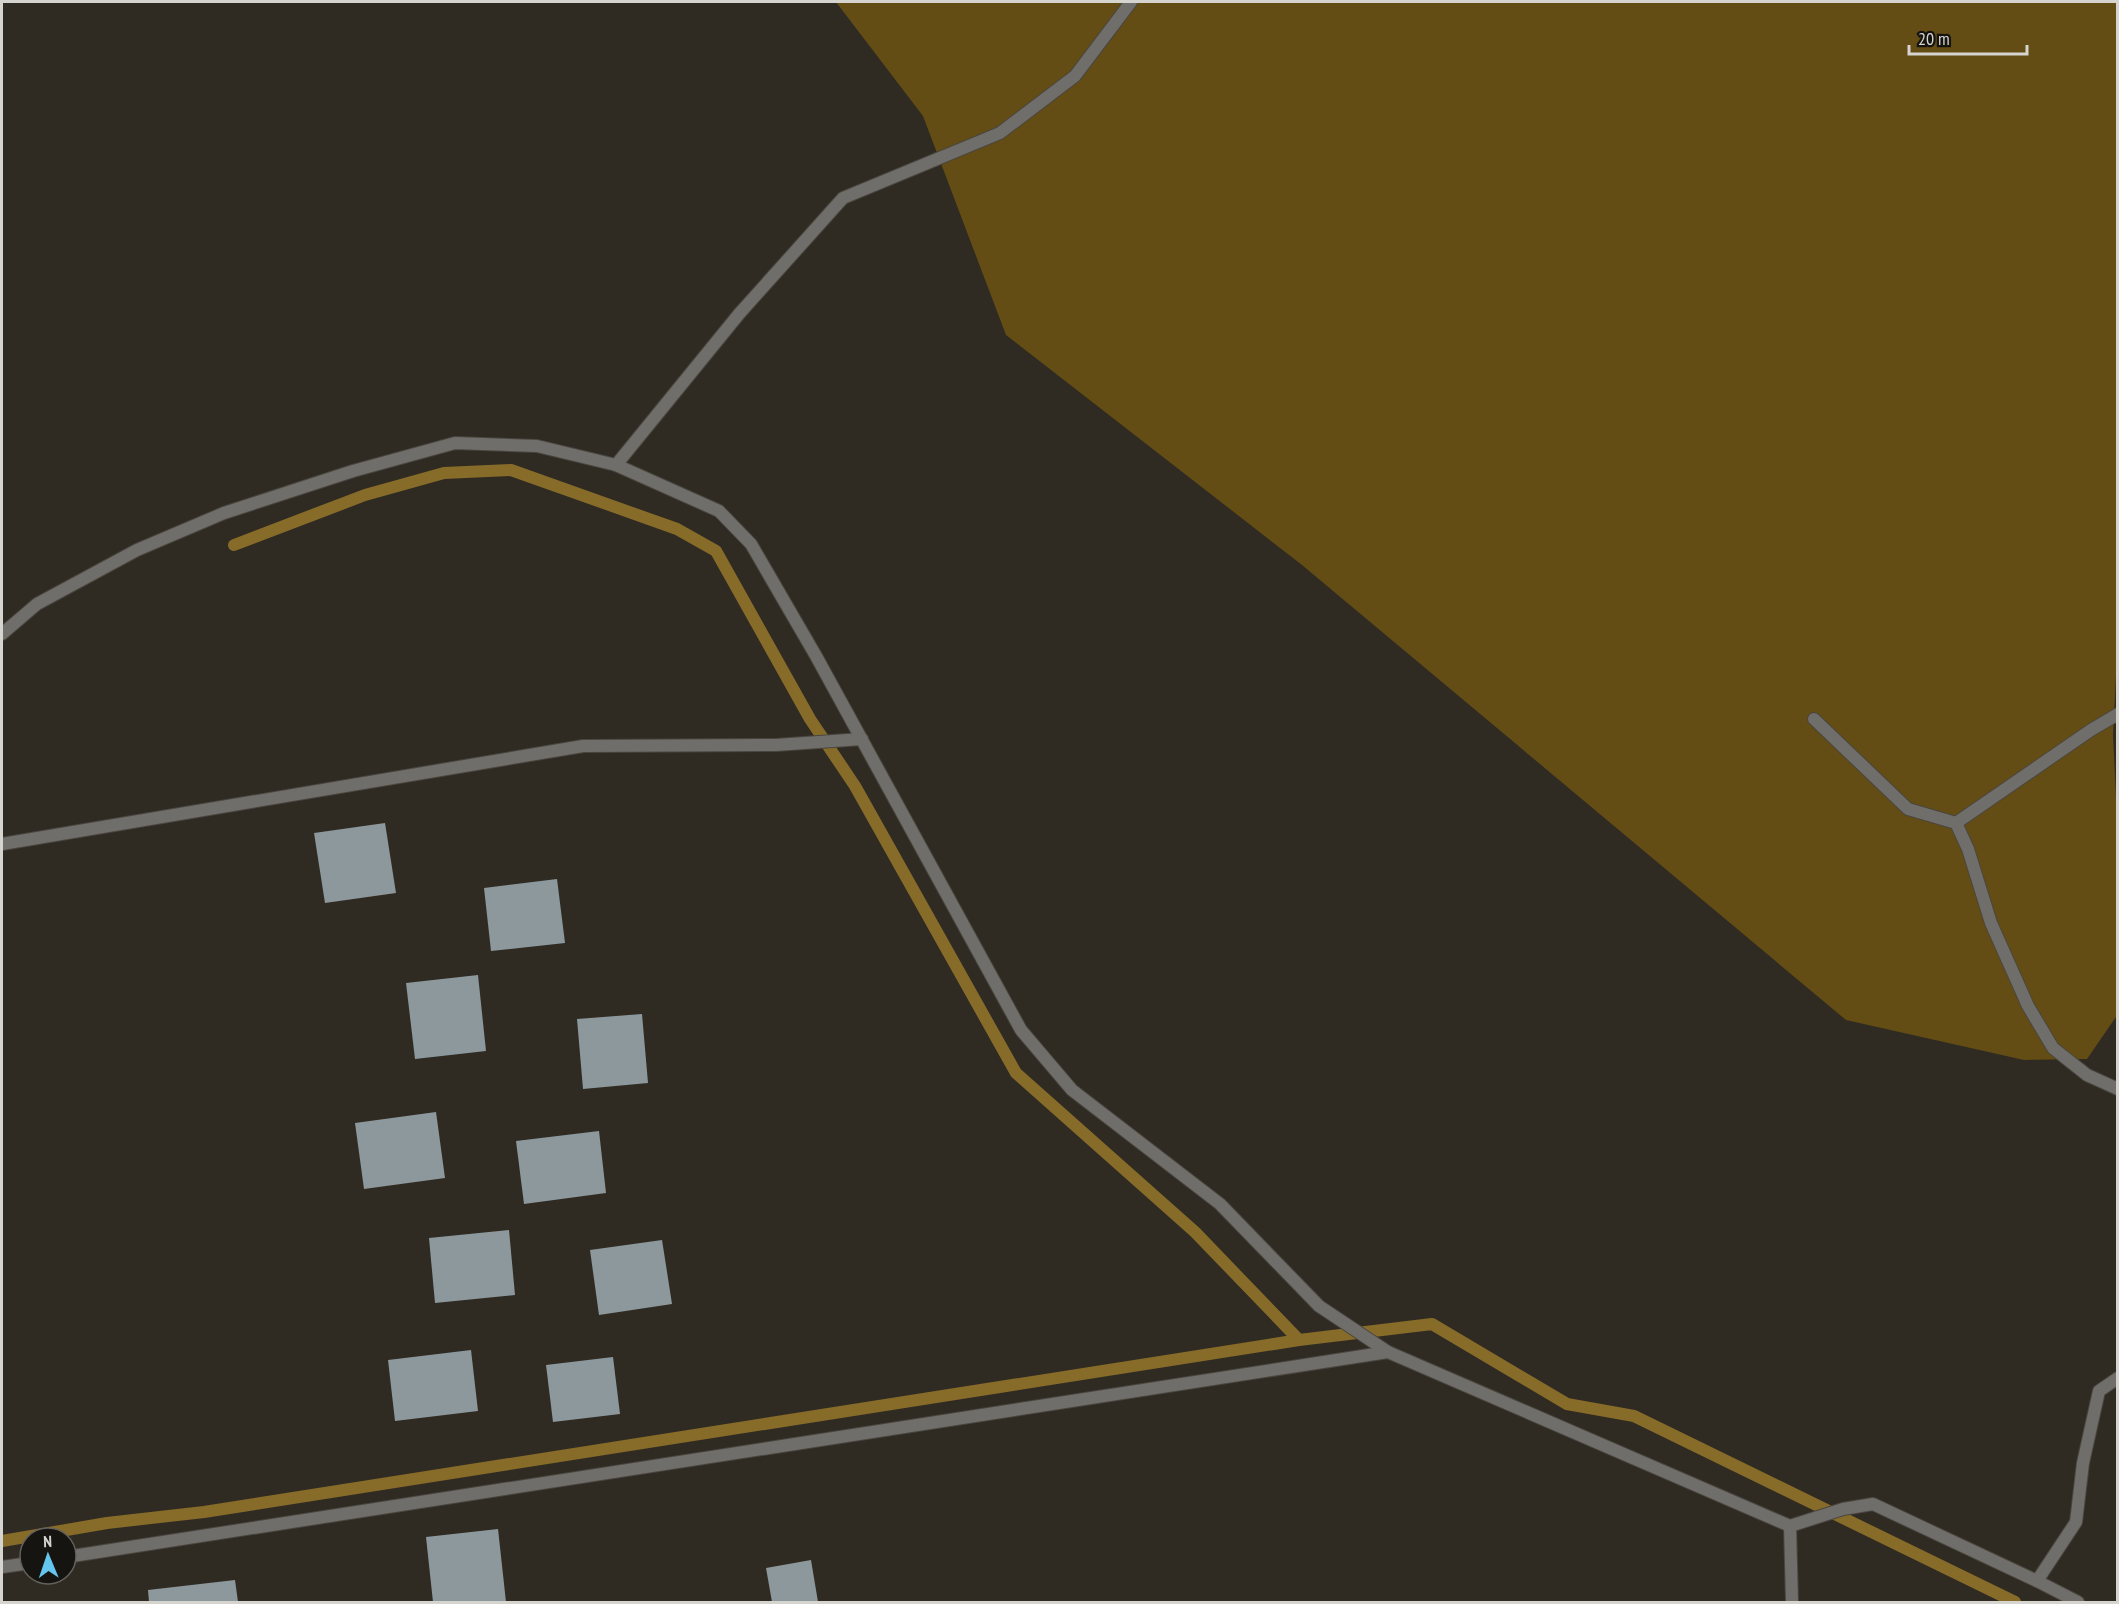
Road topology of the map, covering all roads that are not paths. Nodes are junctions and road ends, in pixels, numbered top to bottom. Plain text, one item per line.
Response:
1 (1131, 2) edge
2 (616, 465) junction
3 (2, 634) edge
4 (2118, 714) edge
5 (1814, 719) dead end
6 (862, 739) junction
7 (1956, 823) junction
8 (2, 844) edge
9 (2118, 1089) edge
10 (1388, 1352) junction
11 (2118, 1378) edge
12 (1790, 1526) junction
13 (78, 1555) edge
14 (18, 1565) edge
15 (2, 1567) edge
16 (2037, 1581) junction
17 (1792, 1602) edge
18 (2078, 1602) edge

1 - 2 street
2 - 3 street
2 - 6 street
4 - 7 street
5 - 7 street
6 - 8 street
6 - 10 street
7 - 9 street
10 - 12 street
10 - 13 street
11 - 16 street
12 - 16 street
12 - 17 street
14 - 15 street
16 - 18 street

